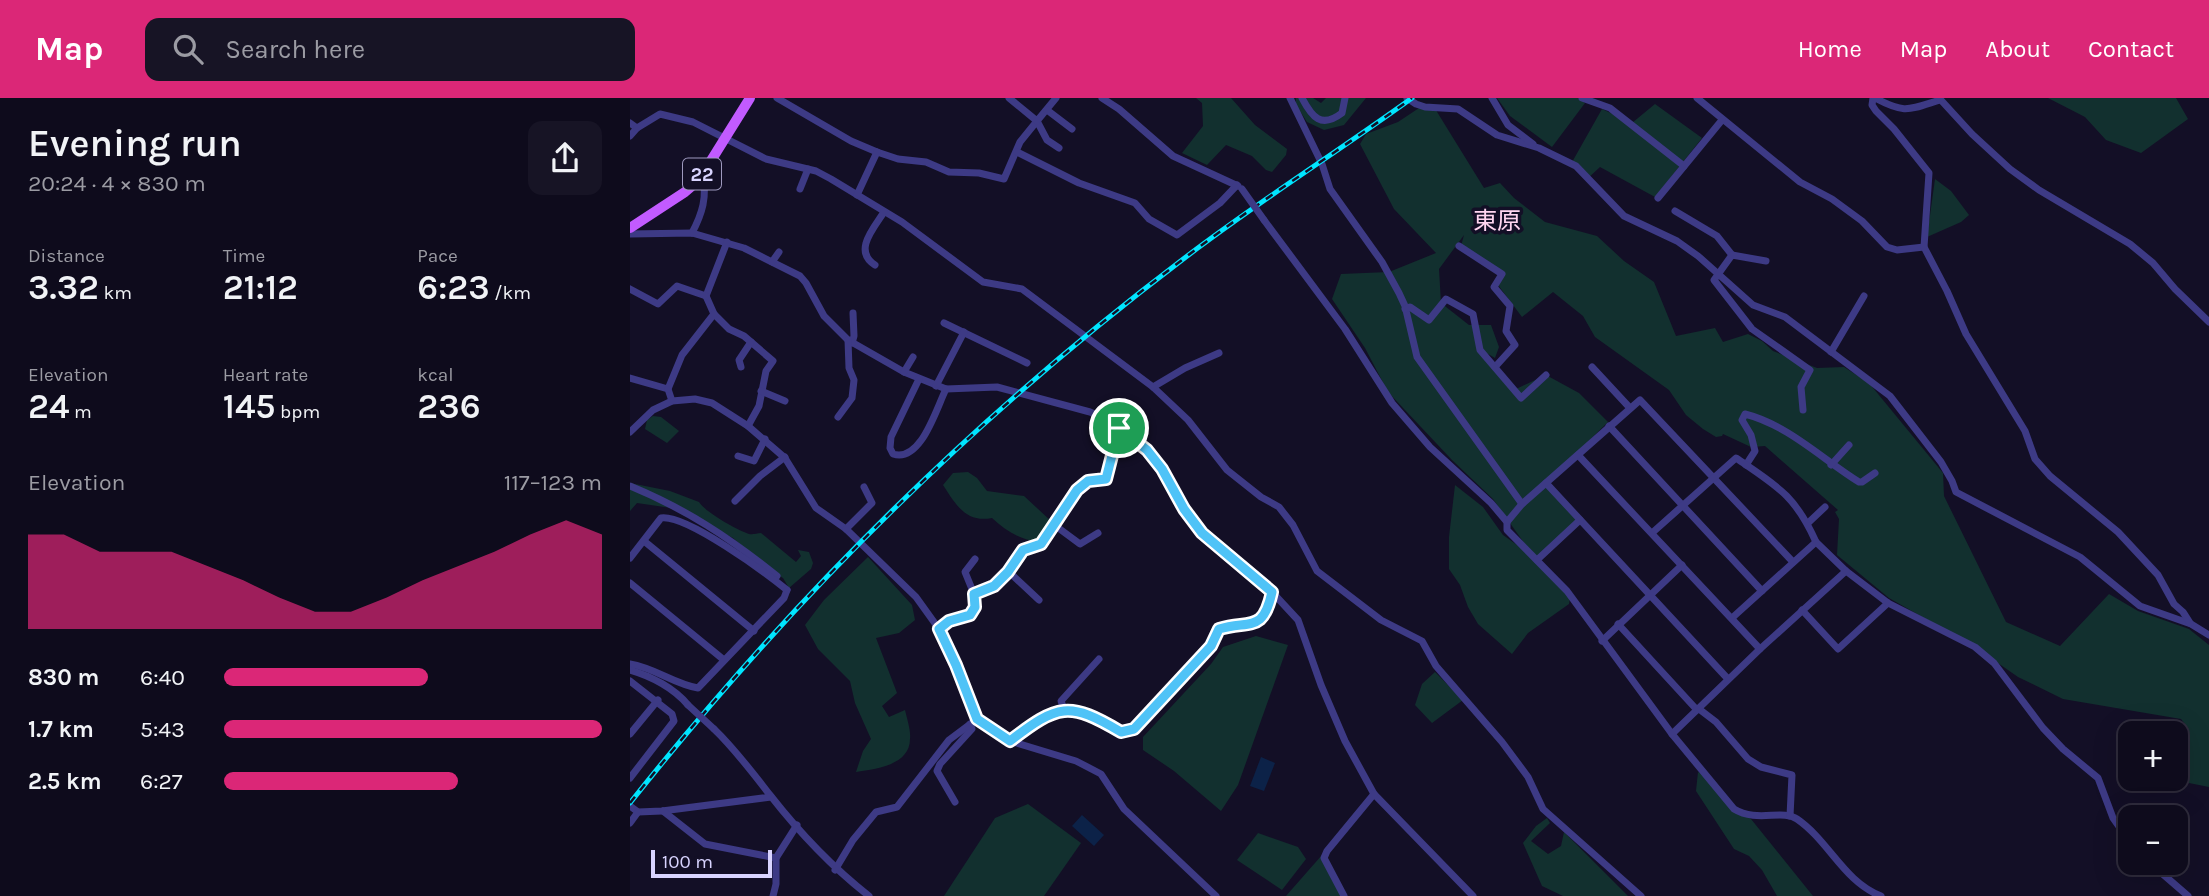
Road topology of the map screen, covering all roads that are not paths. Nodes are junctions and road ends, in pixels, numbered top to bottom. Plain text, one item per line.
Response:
1 (750, 98) edge
2 (777, 98) edge
3 (1009, 98) edge
4 (1056, 98) edge
5 (1102, 98) edge
6 (1290, 98) edge
7 (1303, 98) edge
8 (1345, 98) edge
9 (1407, 98) edge
10 (1492, 98) edge
11 (1582, 98) edge
12 (1697, 98) edge
13 (1874, 98) edge
14 (1939, 99) edge
15 (1046, 110) junction
16 (1722, 120) junction
17 (1037, 121) junction
18 (634, 126) edge
19 (1072, 129) dead end
20 (630, 136) edge
21 (724, 138) junction
22 (1059, 148) dead end
23 (1539, 148) junction
24 (877, 152) junction
25 (1017, 152) junction
26 (1684, 166) junction
27 (808, 169) junction
28 (702, 174) junction
29 (1239, 187) junction
30 (800, 189) dead end
31 (857, 195) junction
32 (1658, 198) dead end
33 (1675, 211) dead end
34 (884, 212) junction
35 (630, 228) edge
36 (692, 233) junction
37 (630, 234) edge
38 (727, 242) junction
39 (1460, 246) dead end
40 (1923, 247) junction
41 (779, 252) dead end
42 (1732, 255) junction
43 (1766, 261) dead end
44 (772, 262) junction
45 (875, 265) dead end
46 (1717, 273) junction
47 (630, 289) edge
48 (706, 296) junction
49 (1864, 296) dead end
50 (1405, 309) junction
51 (853, 313) dead end
52 (714, 314) junction
53 (2209, 322) edge
54 (944, 323) dead end
55 (964, 332) junction
56 (751, 342) junction
57 (850, 342) junction
58 (1831, 352) junction
59 (1219, 353) dead end
60 (913, 357) dead end
61 (1027, 363) dead end
62 (741, 367) dead end
63 (1495, 367) junction
64 (1592, 367) dead end
65 (904, 372) junction
66 (1546, 375) dead end
67 (630, 378) edge
68 (919, 379) junction
69 (936, 386) junction
70 (1153, 387) junction
71 (668, 389) junction
72 (946, 389) junction
73 (761, 391) junction
74 (671, 401) junction
75 (785, 401) dead end
76 (1630, 408) junction
77 (1803, 410) dead end
78 (838, 418) dead end
79 (748, 426) junction
80 (1609, 426) junction
81 (1119, 428) junction
82 (630, 432) edge
83 (765, 439) junction
84 (1849, 445) dead end
85 (1578, 455) junction
86 (738, 456) dead end
87 (785, 457) junction
88 (1746, 465) junction
89 (1832, 465) junction
90 (1875, 473) dead end
91 (1714, 477) junction
92 (1546, 484) junction
93 (630, 486) edge
94 (864, 486) dead end
95 (735, 500) dead end
96 (670, 503) junction
97 (1522, 504) junction
98 (1683, 505) junction
99 (1825, 507) dead end
100 (666, 517) junction
101 (1580, 520) junction
102 (1507, 522) junction
103 (1808, 523) junction
104 (1053, 524) junction
105 (846, 529) junction
106 (1098, 533) dead end
107 (1652, 533) junction
108 (644, 541) junction
109 (1816, 542) junction
110 (630, 558) edge
111 (975, 559) dead end
112 (1537, 559) junction
113 (1793, 562) junction
114 (1682, 565) junction
115 (1008, 571) junction
116 (1846, 571) junction
117 (630, 583) edge
118 (787, 590) junction
119 (1762, 591) junction
120 (1272, 592) junction
121 (974, 594) junction
122 (1648, 594) junction
123 (1039, 600) dead end
124 (1888, 603) junction
125 (1802, 610) junction
126 (1732, 618) junction
127 (1618, 624) junction
128 (2191, 624) junction
129 (939, 629) junction
130 (754, 631) junction
131 (2209, 635) edge
132 (1602, 641) junction
133 (1760, 649) junction
134 (1099, 659) dead end
135 (724, 660) junction
136 (630, 664) edge
137 (630, 670) edge
138 (1728, 679) junction
139 (630, 681) edge
140 (658, 700) junction
141 (1064, 709) junction
142 (1698, 709) junction
143 (974, 721) junction
144 (630, 734) edge
145 (1672, 734) junction
146 (1010, 741) junction
147 (630, 778) edge
148 (1374, 794) junction
149 (771, 797) junction
150 (956, 802) dead end
151 (630, 806) edge
152 (662, 811) junction
153 (638, 812) junction
154 (1790, 816) junction
155 (630, 823) edge
156 (797, 825) junction
157 (2118, 826) edge
158 (776, 858) junction
159 (835, 870) junction
160 (2164, 875) edge
161 (773, 896) edge
162 (869, 896) edge
163 (1216, 896) edge
164 (1344, 896) edge
165 (1473, 896) edge
166 (1641, 896) edge
167 (1881, 896) edge
168 (2188, 896) edge

1 - 21 main road, 22
2 - 24 street
3 - 17 street
4 - 15 street
5 - 29 street
6 - 50 street
7 - 8 street
9 - 23 street
10 - 23 street
11 - 26 street
12 - 16 street
13 - 14 street
13 - 40 street
14 - 53 street
15 - 17 street
15 - 19 street
16 - 26 street
16 - 40 street
17 - 22 street
17 - 25 street
18 - 20 street
18 - 21 street
21 - 27 street
21 - 28 main road, 22
23 - 46 street
24 - 25 street
24 - 31 street
25 - 29 street
26 - 32 street
27 - 30 street
27 - 31 street
28 - 35 main road, 22
28 - 36 street
29 - 102 street, bridge
31 - 34 street
33 - 42 street
34 - 45 street
34 - 70 street
36 - 37 street
36 - 38 street
38 - 44 street
38 - 48 street
39 - 63 street
40 - 128 street
41 - 44 street
42 - 43 street
42 - 46 street
44 - 57 street
46 - 58 street
46 - 77 street
47 - 48 street
48 - 52 street
49 - 58 street
50 - 63 street
50 - 97 street
51 - 57 street
52 - 56 street
52 - 71 street
54 - 55 street
55 - 61 street
55 - 69 street
56 - 62 street
56 - 73 street
57 - 65 street
57 - 78 street
58 - 128 street
59 - 70 street
60 - 65 street
63 - 66 street
64 - 76 street
65 - 68 street
67 - 71 street
68 - 69 street
68 - 72 street
69 - 72 street
70 - 166 street
71 - 74 street
72 - 81 street
73 - 75 street
73 - 79 street
74 - 79 street
74 - 82 street
76 - 80 street
76 - 91 street
79 - 83 street
80 - 85 street
80 - 98 street
81 - 104 street
81 - 120 street
83 - 86 street
83 - 87 street
84 - 89 street
85 - 92 street
85 - 107 street
87 - 95 street
87 - 105 street
88 - 89 street
88 - 91 street
88 - 103 street
89 - 90 street
91 - 98 street
91 - 113 street
92 - 97 street
92 - 101 street
93 - 96 street
94 - 105 street
96 - 100 street
96 - 118 street
97 - 102 street
98 - 107 street
98 - 119 street
99 - 103 street
100 - 108 street
100 - 118 street
101 - 112 street
101 - 122 street
102 - 112 street
103 - 109 street
104 - 106 street
104 - 115 street
105 - 129 street
107 - 114 street
108 - 110 street
108 - 130 street
109 - 113 street
109 - 116 street
111 - 121 street
112 - 132 street
113 - 119 street
114 - 122 street
114 - 126 street
115 - 121 street
115 - 123 street
116 - 124 street
116 - 125 street
117 - 135 street
118 - 130 street
119 - 126 street
120 - 141 street
120 - 148 street
121 - 129 street
122 - 127 street
122 - 138 street
124 - 125 street
124 - 157 street
125 - 133 street
126 - 133 street
127 - 132 street
127 - 142 street
128 - 131 street
129 - 143 street
130 - 135 street
132 - 145 street
133 - 138 street
134 - 141 street
135 - 136 street
137 - 149 street, bridge
138 - 142 street
139 - 140 street
140 - 144 street
140 - 147 street
141 - 146 street
142 - 145 street
142 - 154 street
143 - 146 street
143 - 150 street
143 - 159 street
145 - 154 street
146 - 163 street
148 - 164 street
148 - 165 street
149 - 152 street
149 - 156 street
151 - 153 street
152 - 153 street
152 - 158 street
153 - 155 street
154 - 167 street
156 - 158 street
156 - 159 street
158 - 161 street
159 - 162 street
160 - 168 street

